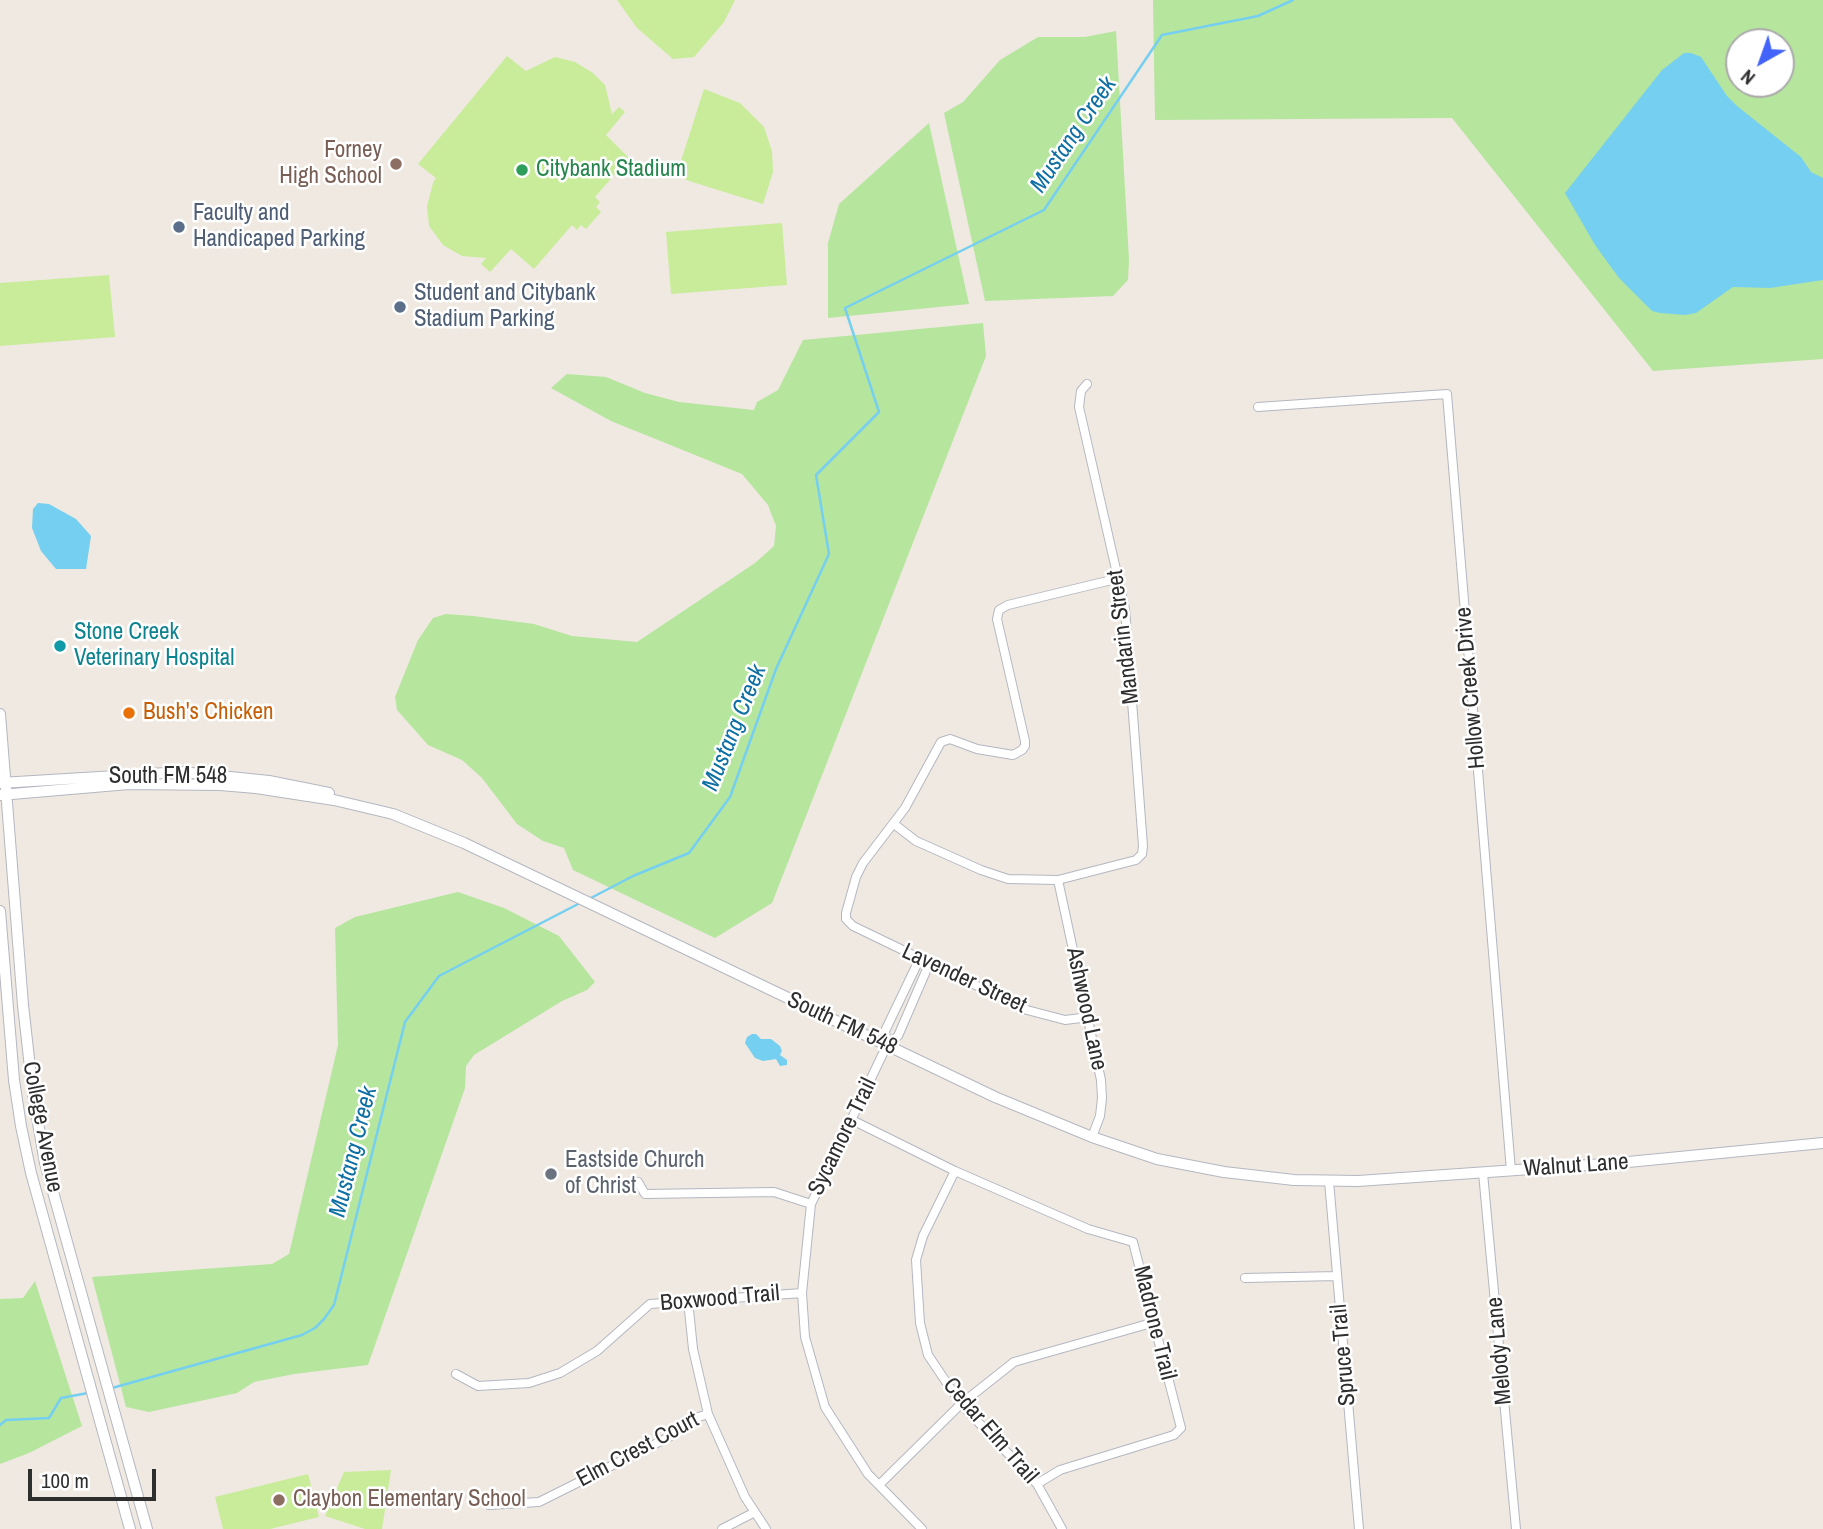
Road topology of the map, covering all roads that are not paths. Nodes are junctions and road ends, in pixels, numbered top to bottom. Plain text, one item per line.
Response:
1 (1087, 384) dead end
2 (1258, 407) dead end
3 (1119, 578) junction
4 (0, 714) edge
5 (3, 789) edge
6 (894, 824) junction
7 (1058, 880) junction
8 (0, 911) edge
9 (920, 958) junction
10 (930, 962) junction
11 (1089, 1017) junction
12 (887, 1045) junction
13 (852, 1120) junction
14 (1092, 1137) junction
15 (1823, 1143) edge
16 (955, 1171) junction
17 (1511, 1171) junction
18 (1483, 1173) junction
19 (1329, 1181) junction
20 (638, 1182) dead end
21 (811, 1204) junction
22 (1337, 1276) junction
23 (1245, 1278) dead end
24 (78, 1280) junction
25 (62, 1284) junction
26 (802, 1293) junction
27 (688, 1300) junction
28 (1155, 1322) junction
29 (456, 1374) dead end
30 (961, 1404) junction
31 (708, 1414) junction
32 (1037, 1484) junction
33 (879, 1485) junction
34 (489, 1505) dead end
35 (755, 1512) junction
36 (130, 1529) edge
37 (147, 1529) edge
38 (722, 1529) edge
39 (766, 1529) edge
40 (922, 1529) edge
41 (1062, 1529) edge
42 (1359, 1529) edge
43 (1516, 1529) edge

1 - 3 street, Mandarin Street
2 - 17 street, Hollow Creek Drive
3 - 6 street
3 - 7 street, Mandarin Street
4 - 5 main road, College Avenue
5 - 12 main road, South FM 548
5 - 24 main road, College Avenue
6 - 7 street
6 - 9 street, Lavender Street
7 - 11 street, Ashwood Lane
8 - 25 main road, College Avenue
9 - 10 street, Lavender Street
9 - 12 street, Sycamore Trail
10 - 11 street, Lavender Street
10 - 12 street, Sycamore Trail
11 - 14 street, Ashwood Lane
12 - 13 street, Sycamore Trail
12 - 14 main road, South FM 548
13 - 16 street, Madrone Trail
13 - 21 street, Sycamore Trail
14 - 19 main road, South FM 548
15 - 17 main road, Walnut Lane
16 - 28 street, Madrone Trail
16 - 30 street, Cedar Elm Trail
17 - 18 main road, Walnut Lane
18 - 19 main road, Walnut Lane
18 - 43 street, Melody Lane
19 - 22 street, Spruce Trail
20 - 21 street
21 - 26 street, Sycamore Trail
22 - 23 street
22 - 42 street, Spruce Trail
24 - 25 main road
24 - 37 main road, College Avenue
25 - 36 main road, College Avenue
26 - 27 street, Boxwood Trail
26 - 33 street, Sycamore Trail
27 - 29 street, Boxwood Trail
27 - 31 street
28 - 30 street
28 - 32 street, Madrone Trail
30 - 32 street, Cedar Elm Trail
30 - 33 street
31 - 34 street, Elm Crest Court
31 - 35 street
32 - 41 street, Cedar Elm Trail
33 - 40 street, Sycamore Trail
35 - 38 street
35 - 39 street

